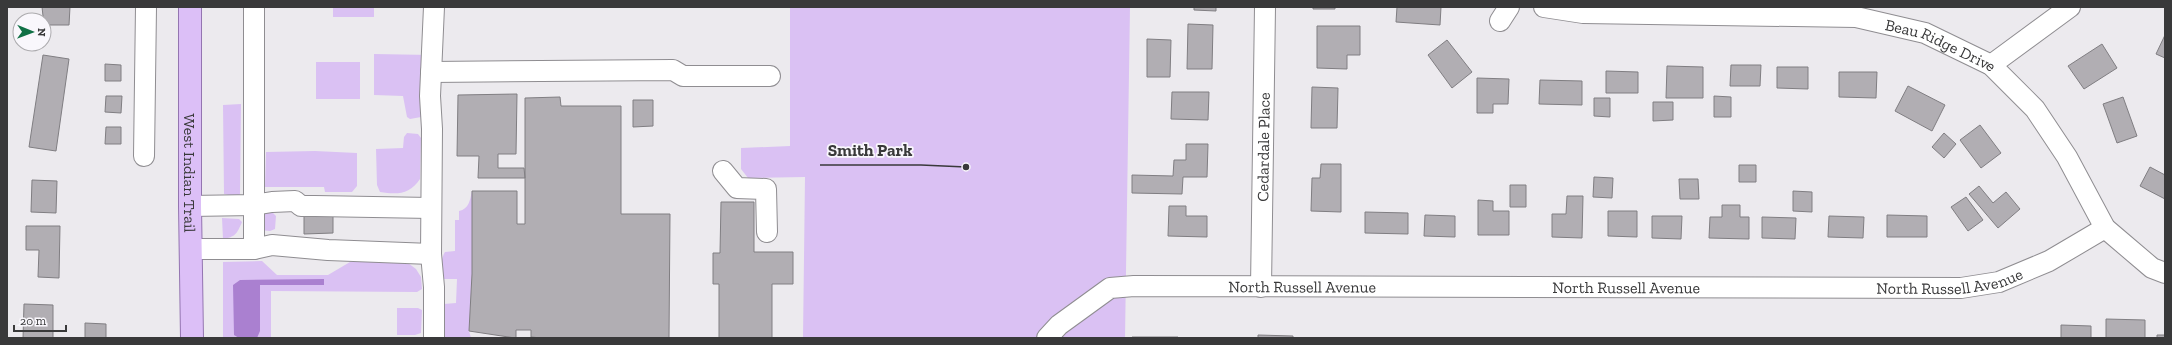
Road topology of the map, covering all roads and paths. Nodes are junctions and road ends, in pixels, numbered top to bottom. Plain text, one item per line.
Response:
1 (146, 7) edge
2 (190, 7) edge
3 (254, 7) edge
4 (434, 7) edge
5 (1265, 7) edge
6 (1544, 7) edge
7 (2070, 7) edge
8 (1991, 65) junction
9 (431, 72) junction
10 (770, 76) dead end
11 (144, 156) dead end
12 (723, 171) dead end
13 (254, 205) junction
14 (190, 206) junction
15 (431, 208) junction
16 (2105, 228) junction
17 (767, 232) dead end
18 (190, 249) junction
19 (254, 249) junction
20 (431, 254) junction
21 (2165, 273) edge
22 (1261, 287) junction
23 (192, 338) edge
24 (434, 338) edge
25 (1047, 338) edge

1 - 11 street
2 - 14 main road, West Indian Trail
3 - 13 street
4 - 9 street
5 - 22 street, Cedardale Place
6 - 8 street, Beau Ridge Drive
7 - 8 street
8 - 16 street, Beau Ridge Drive
9 - 10 street
9 - 15 street
12 - 17 street
13 - 14 street
13 - 15 street
13 - 19 street
14 - 18 main road, West Indian Trail
15 - 20 street
16 - 21 street, Beau Ridge Drive
16 - 22 street, North Russell Avenue
18 - 19 street
18 - 23 main road, West Indian Trail
19 - 20 street
20 - 24 street
22 - 25 street, North Russell Avenue

